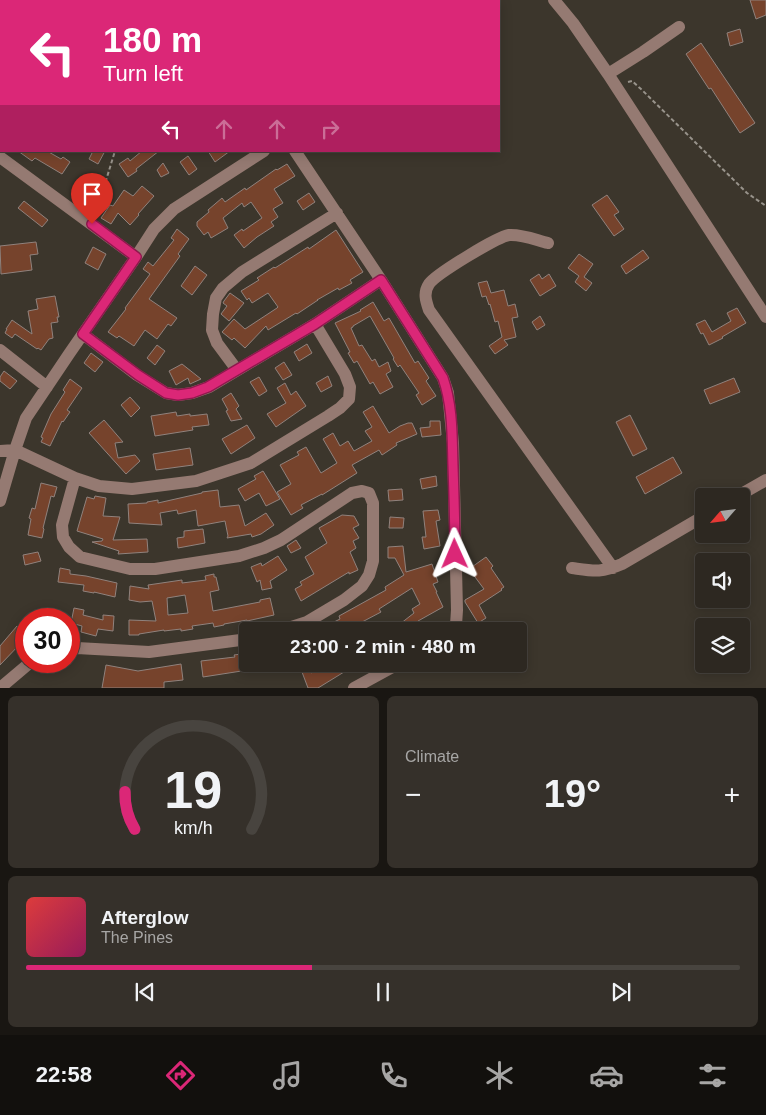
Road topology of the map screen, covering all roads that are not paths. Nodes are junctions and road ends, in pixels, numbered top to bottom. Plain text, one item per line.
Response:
1 (554, 0) edge
2 (679, 26) dead end
3 (611, 78) junction
4 (262, 152) edge
5 (296, 152) edge
6 (0, 157) edge
7 (337, 213) junction
8 (548, 243) dead end
9 (136, 257) junction
10 (381, 280) junction
11 (766, 316) edge
12 (315, 324) junction
13 (83, 334) junction
14 (0, 350) edge
15 (237, 370) junction
16 (47, 387) junction
17 (15, 450) junction
18 (0, 451) edge
19 (75, 478) junction
20 (766, 480) edge
21 (750, 489) edge
22 (0, 501) edge
23 (695, 521) edge
24 (572, 568) dead end
25 (613, 568) junction
26 (307, 622) edge
27 (456, 622) edge
28 (239, 640) edge
29 (80, 648) edge
30 (383, 672) edge
31 (18, 673) edge
32 (0, 688) edge
33 (354, 688) edge

1 - 3 street
2 - 3 street
3 - 11 street
4 - 9 street
5 - 7 street
6 - 9 street
7 - 10 street
7 - 15 street
8 - 25 street
9 - 13 street
10 - 12 street
10 - 27 street
12 - 15 street
12 - 19 street
13 - 15 street
13 - 16 street
14 - 16 street
16 - 17 street
17 - 18 street
17 - 19 street
17 - 22 street
19 - 26 street
20 - 21 street
23 - 25 street
24 - 25 street
28 - 29 street
30 - 33 street
31 - 32 street

